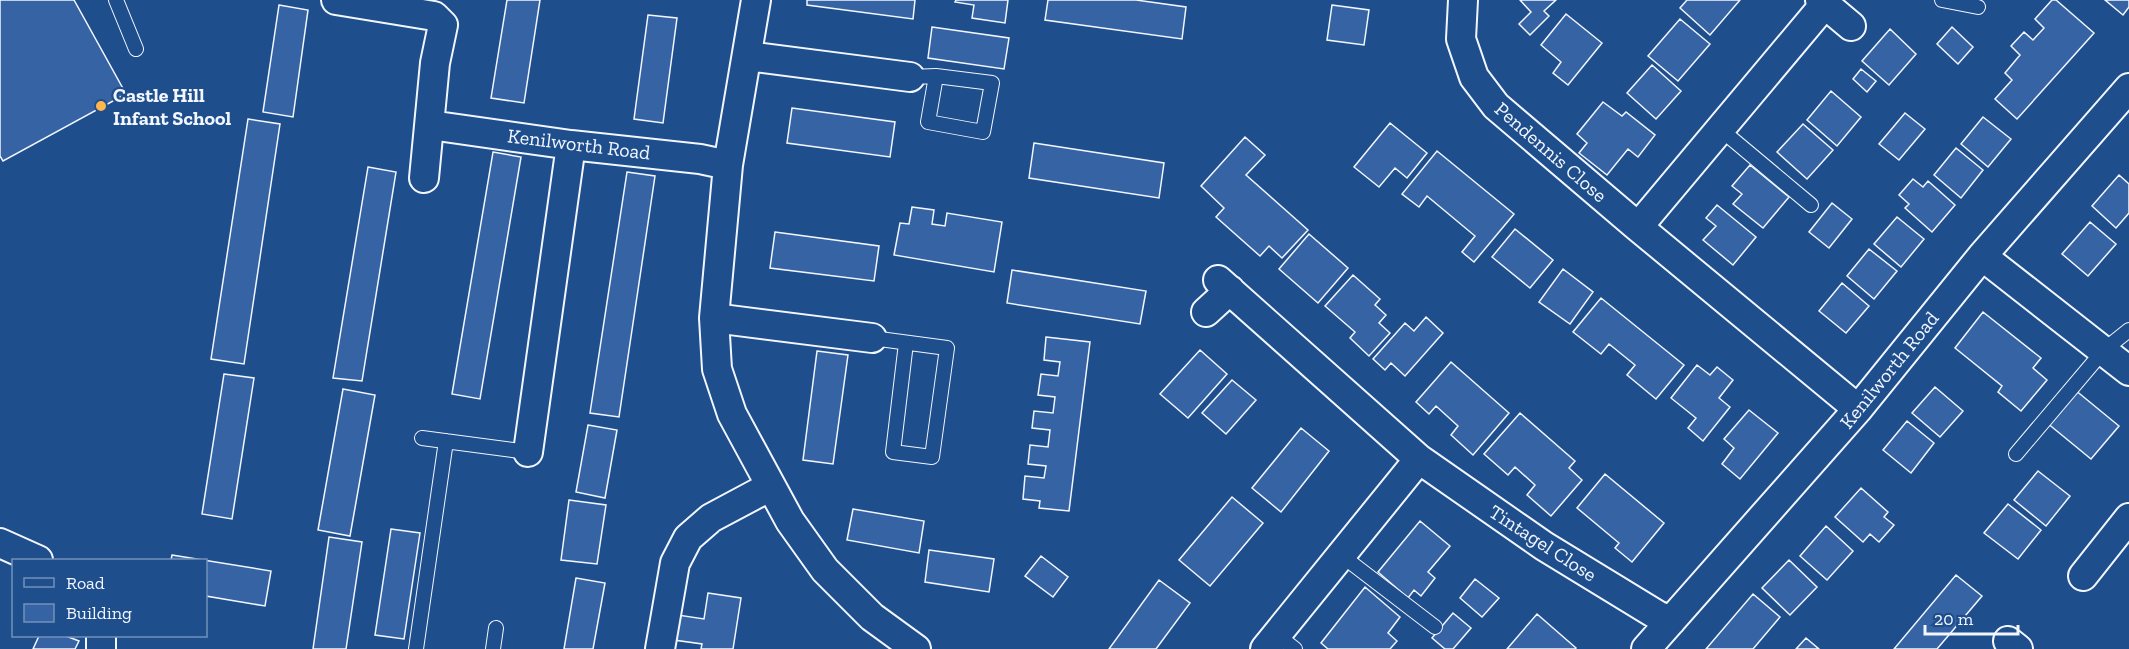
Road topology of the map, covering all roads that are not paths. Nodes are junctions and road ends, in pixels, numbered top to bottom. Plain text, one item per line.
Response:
1 (116, 0) edge
2 (336, 0) edge
3 (756, 0) edge
4 (1462, 0) edge
5 (1942, 0) edge
6 (1835, 8) edge
7 (1978, 8) dead end
8 (136, 49) dead end
9 (747, 56) junction
10 (923, 76) junction
11 (2129, 88) edge
12 (430, 125) junction
13 (1719, 128) junction
14 (571, 145) junction
15 (728, 165) junction
16 (424, 178) dead end
17 (1811, 205) dead end
18 (1638, 227) junction
19 (1982, 256) junction
20 (1206, 312) dead end
21 (714, 318) junction
22 (2129, 330) edge
23 (872, 338) joint
24 (906, 343) junction
25 (2104, 350) junction
26 (2129, 370) edge
27 (1858, 409) junction
28 (422, 438) dead end
29 (446, 441) junction
30 (528, 453) joint
31 (2016, 454) dead end
32 (1419, 459) junction
33 (771, 486) junction
34 (2124, 535) edge
35 (1, 546) edge
36 (1341, 555) junction
37 (33, 559) edge
38 (2083, 576) dead end
39 (1671, 621) junction
40 (1435, 627) dead end
41 (496, 628) dead end
42 (1279, 644) edge
43 (416, 649) edge
44 (493, 649) edge
45 (660, 649) edge
46 (916, 649) edge
47 (1646, 649) edge

1 - 8 lane
2 - 12 street
3 - 9 street
4 - 18 street, Pendennis Close
5 - 7 lane
6 - 13 street
9 - 10 street
9 - 15 street
10 - 10 lane
11 - 19 street, Kenilworth Road
12 - 14 street, Kenilworth Road
12 - 16 street
13 - 17 lane
13 - 18 street
14 - 15 street, Kenilworth Road
14 - 30 street
15 - 21 street
18 - 27 street, Pendennis Close
19 - 25 street
19 - 27 street, Kenilworth Road
20 - 32 street, Tintagel Close
21 - 23 street
21 - 33 street
22 - 25 lane
23 - 24 lane
24 - 24 lane
25 - 26 street
25 - 31 lane
27 - 39 street, Kenilworth Road
28 - 29 lane
29 - 30 lane
29 - 43 lane
32 - 36 street
32 - 39 street, Tintagel Close
33 - 45 street
33 - 46 street
34 - 38 street
35 - 37 street
36 - 40 lane
36 - 42 street
39 - 47 street, Kenilworth Road
41 - 44 lane

